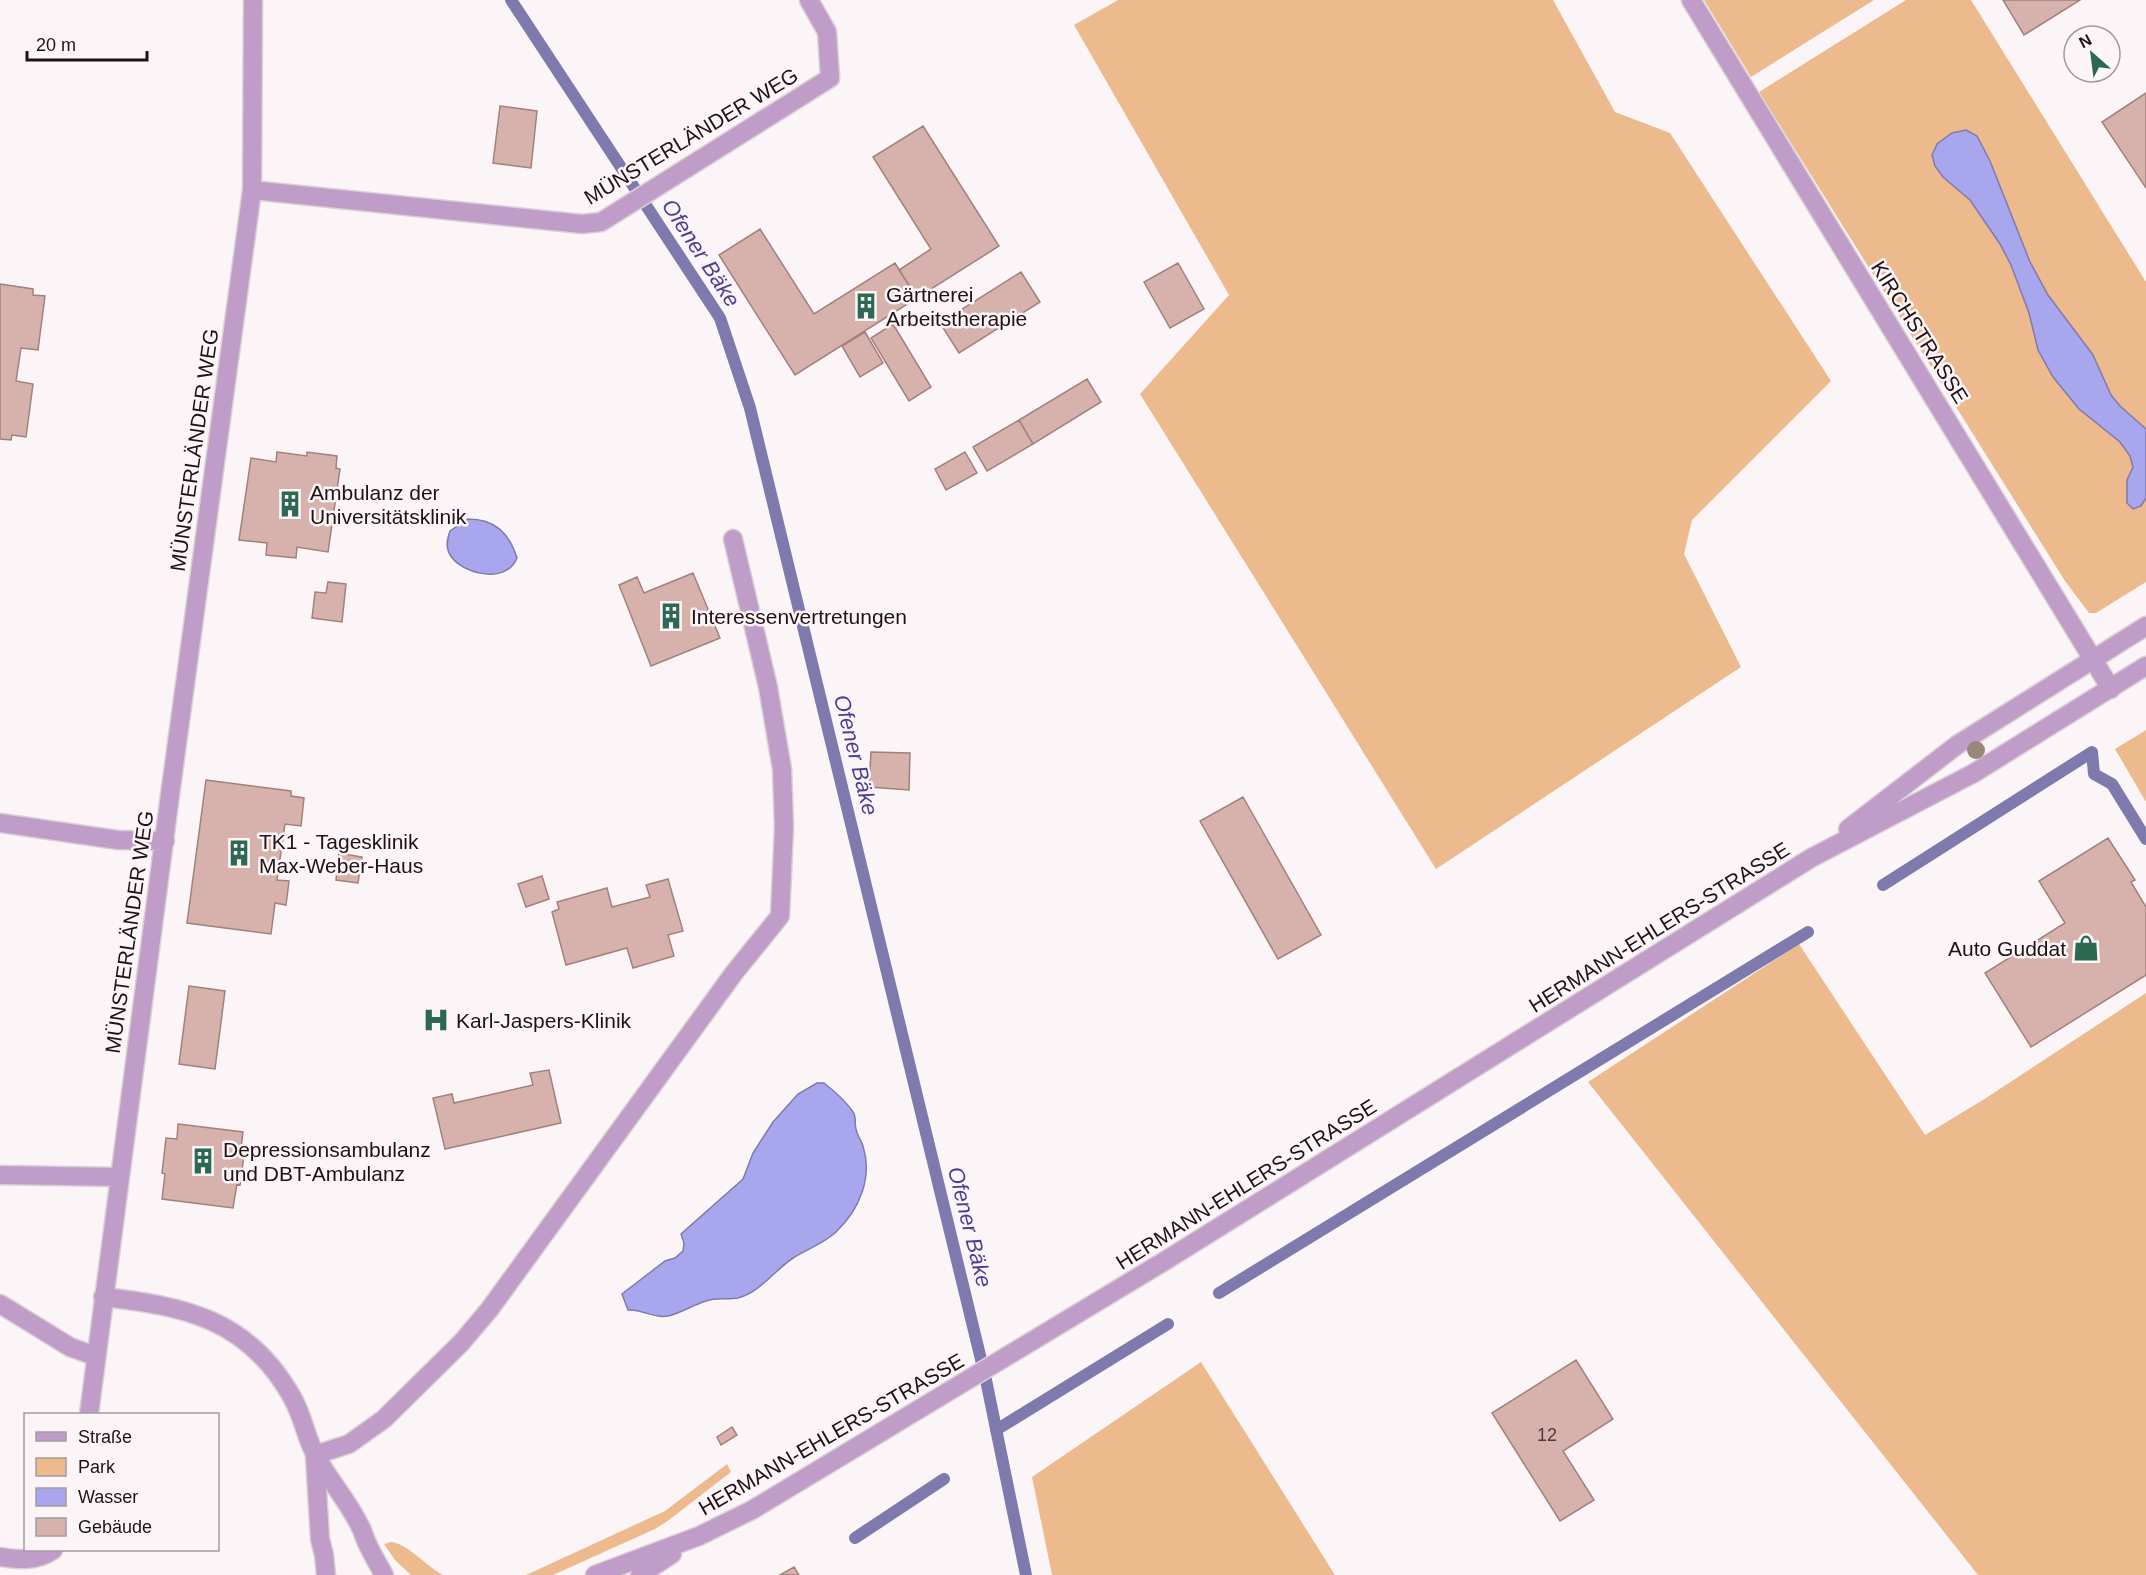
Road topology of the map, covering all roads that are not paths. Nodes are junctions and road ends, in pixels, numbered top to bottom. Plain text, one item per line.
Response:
1 (253, 0) edge
2 (809, 0) edge
3 (1690, 0) edge
4 (252, 190) junction
5 (733, 539) dead end
6 (2146, 626) edge
7 (2094, 659) junction
8 (2146, 666) edge
9 (2110, 689) junction
10 (0, 823) edge
11 (165, 841) junction
12 (1811, 858) junction
13 (0, 1175) edge
14 (119, 1177) junction
15 (103, 1297) junction
16 (0, 1304) edge
17 (95, 1356) junction
18 (89, 1413) edge
19 (315, 1455) junction
20 (699, 1536) junction
21 (51, 1551) edge
22 (0, 1557) edge
23 (326, 1575) edge
24 (384, 1575) edge
25 (595, 1575) edge
26 (640, 1575) edge

1 - 4 street
2 - 4 street, MÜNSTERLÄNDER WEG
3 - 7 street, KIRCHSTRASSE
4 - 11 street, MÜNSTERLÄNDER WEG
5 - 19 street
6 - 7 street, HERMANN-EHLERS-STRASSE
7 - 9 street, KIRCHSTRASSE
7 - 12 street, HERMANN-EHLERS-STRASSE
8 - 9 street, HERMANN-EHLERS-STRASSE
9 - 12 street, HERMANN-EHLERS-STRASSE
10 - 11 street
11 - 14 street, MÜNSTERLÄNDER WEG
12 - 20 street, HERMANN-EHLERS-STRASSE
13 - 14 street
14 - 15 street, MÜNSTERLÄNDER WEG
15 - 17 street, MÜNSTERLÄNDER WEG
15 - 19 street
16 - 17 street
17 - 18 street, MÜNSTERLÄNDER WEG
19 - 23 street
19 - 24 street
20 - 25 street, HERMANN-EHLERS-STRASSE
20 - 26 street, HERMANN-EHLERS-STRASSE
21 - 22 street

